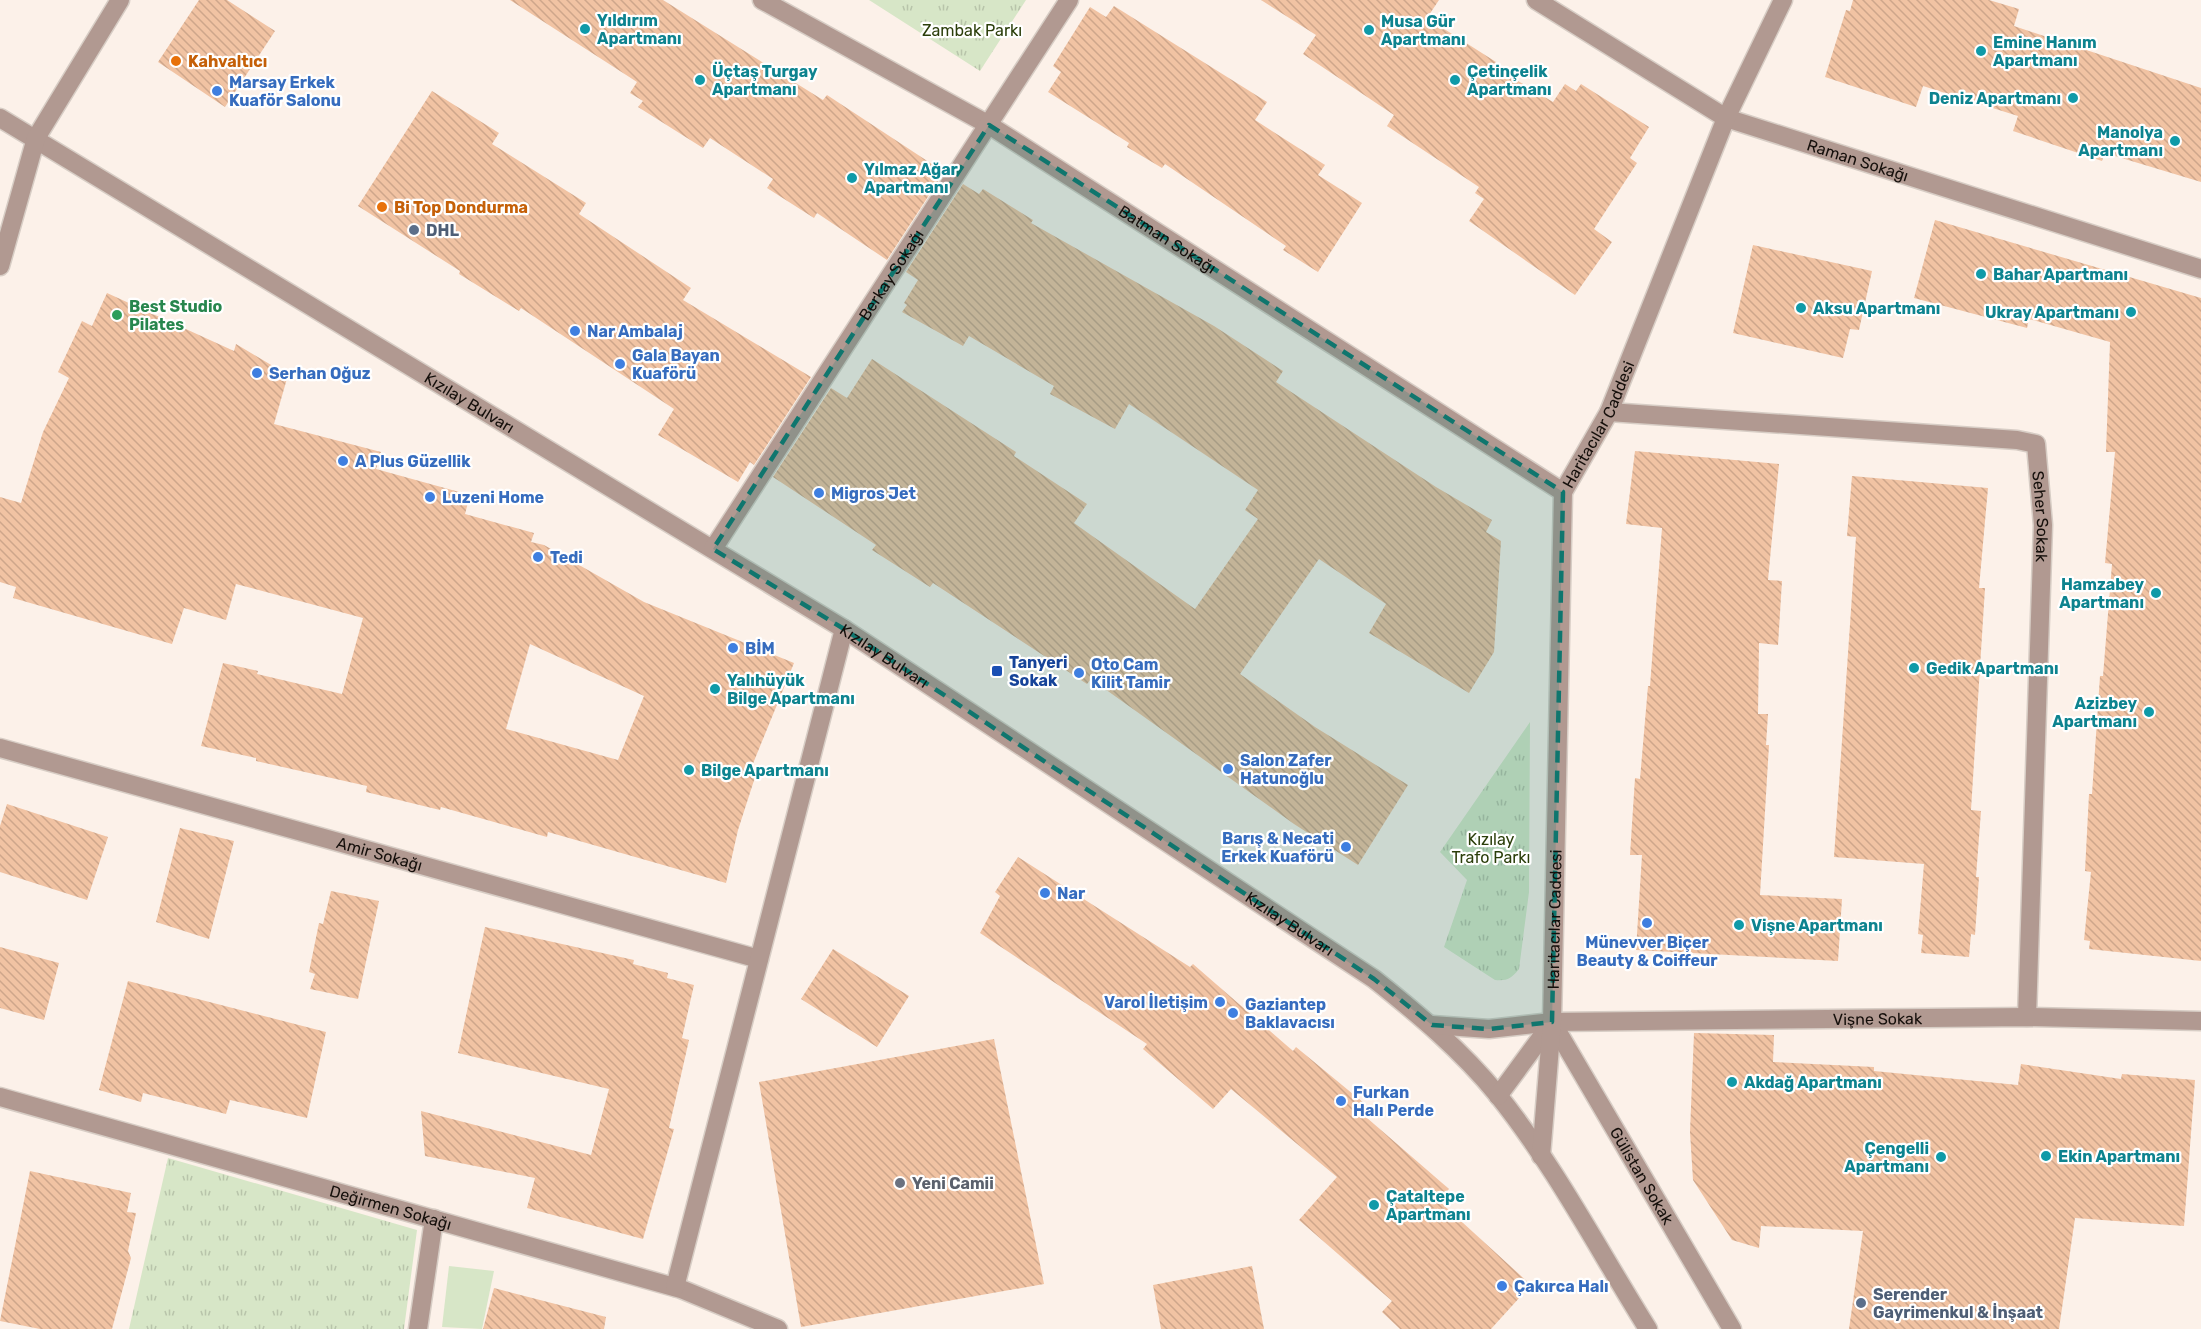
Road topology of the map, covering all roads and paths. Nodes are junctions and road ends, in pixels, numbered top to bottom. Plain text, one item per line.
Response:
1 (120, 0) edge
2 (762, 0) edge
3 (1069, 0) edge
4 (1536, 0) edge
5 (1783, 0) edge
6 (0, 118) edge
7 (1726, 118) junction
8 (989, 125) junction
9 (36, 138) junction
10 (0, 266) edge
11 (2201, 269) edge
12 (1609, 412) junction
13 (1563, 492) junction
14 (713, 549) junction
15 (844, 629) junction
16 (0, 748) edge
17 (759, 959) junction
18 (2027, 1017) junction
19 (2201, 1021) edge
20 (1552, 1022) junction
21 (1432, 1025) junction
22 (1498, 1096) junction
23 (0, 1097) edge
24 (1541, 1156) junction
25 (434, 1219) junction
26 (675, 1287) junction
27 (418, 1329) edge
28 (778, 1329) edge
29 (1648, 1329) edge
30 (1732, 1329) edge

1 - 9 street
2 - 8 street, Batman Sokağı
3 - 8 street, Berkay Sokağı
4 - 7 street, Raman Sokağı
5 - 7 street, Haritacılar Caddesi
6 - 9 street, Kızılay Bulvarı
7 - 11 street, Raman Sokağı
7 - 12 street, Haritacılar Caddesi
8 - 13 street, Batman Sokağı
8 - 14 street, Berkay Sokağı
9 - 10 street
9 - 14 street, Kızılay Bulvarı
12 - 13 street, Haritacılar Caddesi
12 - 18 street, Seher Sokak
13 - 20 street, Haritacılar Caddesi
14 - 15 street, Kızılay Bulvarı
15 - 17 street
15 - 21 street, Kızılay Bulvarı
16 - 17 street, Amir Sokağı
17 - 26 street
18 - 19 street, Vişne Sokak
18 - 20 street, Vişne Sokak
20 - 21 street, Vişne Sokak
20 - 22 street
20 - 24 street, Haritacılar Caddesi
20 - 30 street, Gülistan Sokak
21 - 22 street, Kızılay Bulvarı
22 - 24 street, Kızılay Bulvarı
23 - 25 street, Değirmen Sokağı
24 - 29 street, Kızılay Bulvarı
25 - 26 street, Değirmen Sokağı
25 - 27 street
26 - 28 street, Değirmen Sokağı

